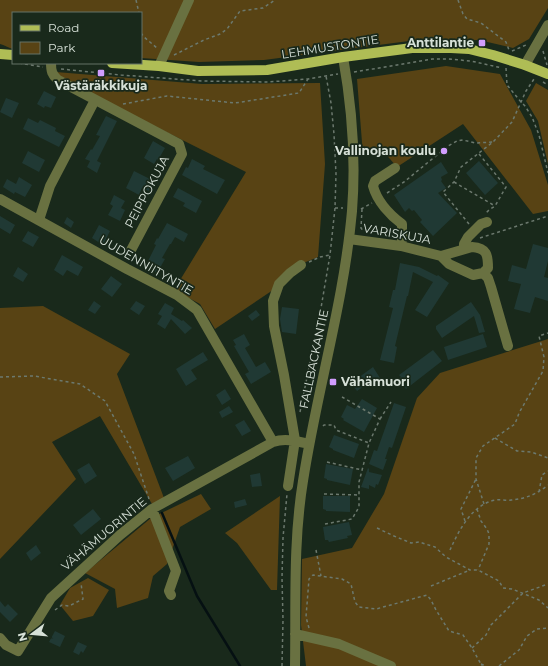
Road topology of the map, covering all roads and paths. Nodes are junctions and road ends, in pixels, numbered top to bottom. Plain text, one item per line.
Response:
1 (136, 0) edge
2 (189, 0) edge
3 (275, 0) edge
4 (458, 0) edge
5 (139, 12) edge
6 (548, 26) edge
7 (142, 34) edge
8 (530, 43) dead end
9 (543, 50) dead end
10 (0, 54) edge
11 (165, 54) junction
12 (12, 55) edge
13 (343, 57) junction
14 (508, 60) junction
15 (51, 64) edge
16 (128, 64) edge
17 (525, 65) junction
18 (159, 66) junction
19 (363, 70) dead end
20 (546, 73) edge
21 (326, 76) dead end
22 (534, 78) dead end
23 (308, 79) dead end
24 (548, 85) edge
25 (95, 100) junction
26 (521, 102) junction
27 (122, 104) dead end
28 (493, 142) junction
29 (479, 154) junction
30 (395, 168) dead end
31 (548, 173) edge
32 (454, 182) junction
33 (0, 199) edge
34 (378, 199) junction
35 (495, 206) junction
36 (548, 216) edge
37 (486, 218) joint
38 (39, 220) junction
39 (472, 229) dead end
40 (349, 239) junction
41 (478, 239) dead end
42 (370, 242) junction
43 (401, 246) junction
44 (464, 249) junction
45 (130, 252) dead end
46 (330, 255) junction
47 (441, 256) junction
48 (302, 265) joint
49 (483, 273) junction
50 (548, 333) edge
51 (508, 346) dead end
52 (0, 376) edge
53 (342, 397) dead end
54 (391, 402) dead end
55 (300, 413) dead end
56 (380, 419) junction
57 (334, 425) dead end
58 (495, 438) junction
59 (295, 440) junction
60 (273, 442) junction
61 (370, 443) junction
62 (309, 444) junction
63 (548, 458) edge
64 (327, 462) dead end
65 (362, 470) junction
66 (548, 471) edge
67 (476, 480) junction
68 (288, 486) joint
69 (548, 487) edge
70 (539, 492) junction
71 (324, 494) dead end
72 (359, 495) junction
73 (484, 504) junction
74 (152, 509) junction
75 (477, 510) junction
76 (465, 522) junction
77 (325, 524) dead end
78 (377, 528) dead end
79 (316, 550) dead end
80 (450, 550) dead end
81 (470, 570) junction
82 (478, 570) junction
83 (77, 574) junction
84 (321, 576) junction
85 (548, 584) edge
86 (431, 586) dead end
87 (523, 593) junction
88 (171, 595) dead end
89 (548, 608) edge
90 (51, 612) dead end
91 (548, 628) edge
92 (295, 634) junction
93 (0, 638) edge
94 (312, 638) junction
95 (472, 648) junction
96 (481, 665) edge
97 (282, 666) edge
98 (294, 666) edge
99 (391, 666) edge
100 (486, 666) edge
101 (499, 666) edge

1 - 5 path
2 - 11 street
3 - 11 path
4 - 14 path
6 - 17 street
7 - 11 path
8 - 14 path
9 - 20 path
10 - 12 main road
11 - 18 street
13 - 14 main road, LEHMUSTONTIE
13 - 18 main road, LEHMUSTONTIE
13 - 40 street, FALLBACKANTIE
14 - 17 main road, LEHMUSTONTIE
14 - 19 path
14 - 26 path
15 - 25 street
16 - 18 main road, LEHMUSTONTIE
17 - 20 main road, LEHMUSTONTIE
20 - 24 path
21 - 46 path
22 - 26 path
23 - 27 path
25 - 38 street
25 - 45 street, PEIPPOKUJA
26 - 28 path
26 - 31 path
28 - 29 path
28 - 34 path
29 - 32 path
29 - 35 path
30 - 34 street
32 - 35 path
32 - 39 path
33 - 38 street, UUDENNIITYNTIE
34 - 42 path
34 - 43 street
35 - 37 path
36 - 41 path
37 - 44 street
38 - 60 street, UUDENNIITYNTIE
40 - 42 street, VARISKUJA
40 - 62 street, FALLBACKANTIE
42 - 43 street, VARISKUJA
43 - 47 street, VARISKUJA
44 - 47 street
44 - 49 street
46 - 48 path
46 - 55 path
47 - 49 street
48 - 59 street
49 - 51 street
50 - 58 path
52 - 74 path
53 - 56 path
54 - 56 path
56 - 61 path
57 - 61 path
58 - 63 path
58 - 67 path
59 - 60 street
59 - 62 street
59 - 68 street
60 - 74 street, VÄHÄMUORINTIE
61 - 65 path
62 - 92 street, FALLBACKANTIE
64 - 65 path
65 - 72 path
66 - 70 path
67 - 73 path
67 - 76 path
68 - 97 path
69 - 70 path
70 - 73 path
71 - 72 path
72 - 77 path
73 - 75 path
74 - 83 street, VÄHÄMUORINTIE
74 - 88 street
75 - 76 path
75 - 82 path
76 - 80 path
78 - 81 path
79 - 84 path
81 - 82 path
81 - 86 path
82 - 87 path
83 - 90 path
83 - 93 street, VÄHÄMUORINTIE
84 - 94 path
84 - 95 path
85 - 87 path
87 - 89 path
87 - 95 path
91 - 101 path
92 - 94 street
92 - 98 street, FALLBACKANTIE
94 - 99 street
95 - 96 path
96 - 100 path

